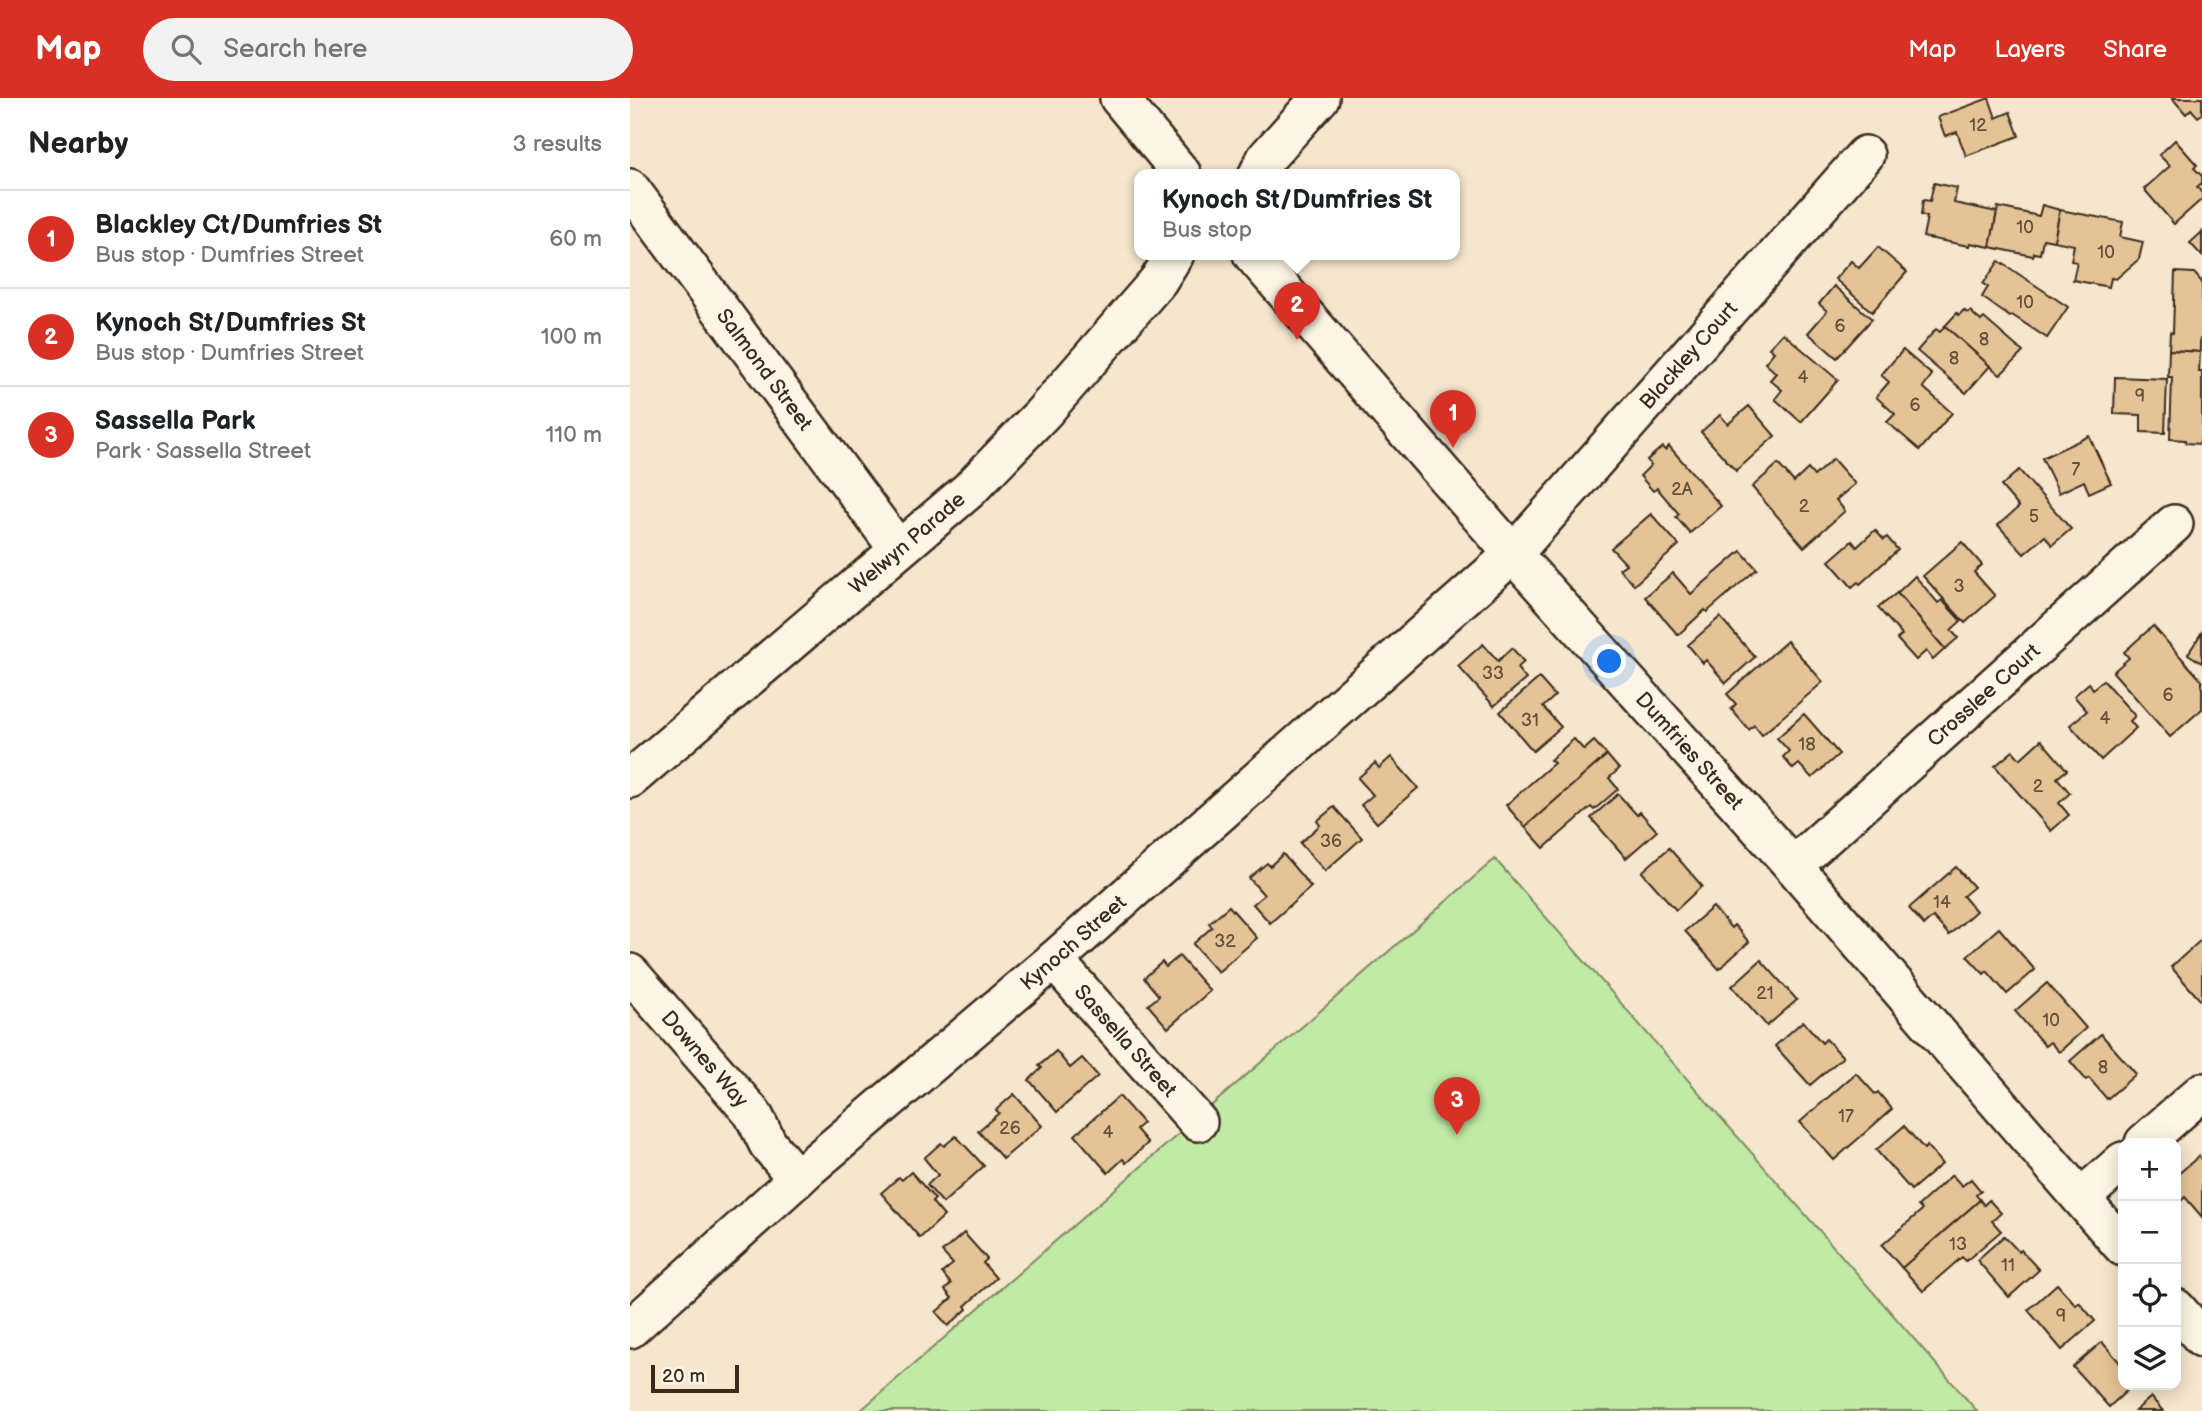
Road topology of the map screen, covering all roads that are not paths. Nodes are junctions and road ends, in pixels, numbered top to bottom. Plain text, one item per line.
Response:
1 (1119, 98) edge
2 (1320, 98) edge
3 (1865, 155) dead end
4 (1178, 169) edge
5 (1255, 169) edge
6 (630, 188) edge
7 (1182, 260) edge
8 (1257, 260) edge
9 (1166, 268) edge
10 (2174, 524) dead end
11 (898, 549) junction
12 (1513, 554) junction
13 (630, 779) edge
14 (1793, 866) junction
15 (1054, 960) junction
16 (630, 973) edge
17 (2202, 1092) edge
18 (1198, 1122) dead end
19 (2150, 1138) edge
20 (2118, 1165) edge
21 (804, 1173) junction
22 (2081, 1198) junction
23 (2118, 1241) edge
24 (2181, 1314) edge
25 (630, 1329) edge
26 (2202, 1338) edge

1 - 4 street
2 - 5 street
3 - 12 street, Blackley Court
6 - 11 street, Salmond Street
7 - 9 street, Welwyn Parade
8 - 12 street, Dumfries Street
9 - 11 street, Welwyn Parade
10 - 14 street, Crosslee Court
11 - 13 street, Welwyn Parade
12 - 14 street, Dumfries Street
12 - 15 street, Kynoch Street
14 - 22 street, Dumfries Street
15 - 18 street, Sassella Street
15 - 21 street, Kynoch Street
16 - 21 street, Downes Way
17 - 19 street
20 - 22 street
21 - 25 street, Kynoch Street
22 - 23 street, Dumfries Street
24 - 26 street

